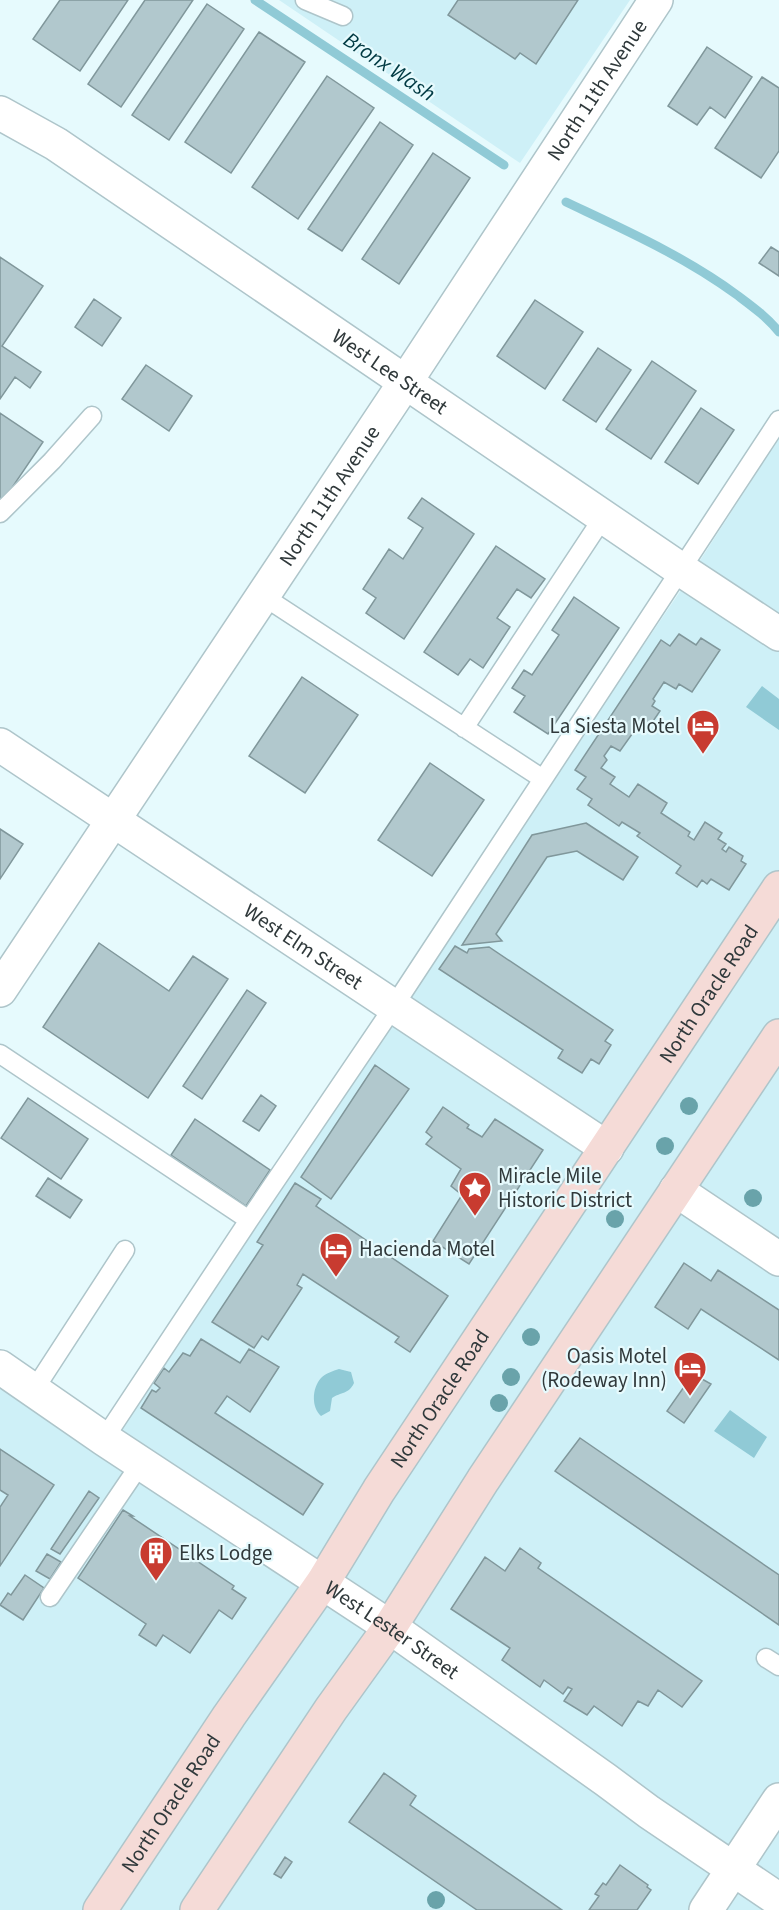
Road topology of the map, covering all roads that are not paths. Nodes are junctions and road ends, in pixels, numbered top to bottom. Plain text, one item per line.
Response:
1 (305, 0) edge
2 (656, 0) edge
3 (343, 16) dead end
4 (0, 113) edge
5 (406, 381) junction
6 (92, 416) dead end
7 (779, 420) edge
8 (0, 513) edge
9 (604, 516) junction
10 (680, 568) junction
11 (263, 596) junction
12 (779, 634) edge
13 (464, 728) junction
14 (0, 745) edge
15 (543, 779) junction
16 (113, 820) junction
17 (779, 888) edge
18 (0, 990) edge
19 (394, 1006) junction
20 (779, 1036) edge
21 (0, 1054) edge
22 (607, 1148) junction
23 (676, 1190) junction
24 (249, 1220) junction
25 (126, 1250) dead end
26 (779, 1259) edge
27 (0, 1367) edge
28 (34, 1390) junction
29 (104, 1439) junction
30 (141, 1463) junction
31 (323, 1582) junction
32 (50, 1598) dead end
33 (390, 1627) junction
34 (779, 1800) edge
35 (733, 1869) junction
36 (779, 1900) edge
37 (100, 1910) edge
38 (197, 1910) edge
39 (706, 1910) edge

1 - 3 lane
2 - 5 street, North 11th Avenue
4 - 5 street, West Lee Street
5 - 9 street, West Lee Street
5 - 11 street, North 11th Avenue
6 - 8 lane
7 - 10 lane
9 - 10 street, West Lee Street
9 - 13 lane
10 - 12 street, West Lee Street
10 - 15 lane
11 - 13 lane
11 - 16 street, North 11th Avenue
13 - 15 lane
14 - 16 street, West Elm Street
15 - 19 lane
16 - 18 street, North 11th Avenue
16 - 19 street, West Elm Street
17 - 22 main road, North Oracle Road
19 - 22 street, West Elm Street
19 - 24 lane
20 - 23 main road
21 - 24 lane
22 - 31 main road, North Oracle Road
23 - 26 street
23 - 33 main road
24 - 29 lane
25 - 28 lane
27 - 28 street, West Lester Street
28 - 29 street, West Lester Street
29 - 30 street, West Lester Street
30 - 31 street, West Lester Street
30 - 32 lane
31 - 33 street, West Lester Street
31 - 37 main road, North Oracle Road
33 - 35 street, West Lester Street
33 - 38 main road
34 - 35 street
35 - 36 street, West Lester Street
35 - 39 street

